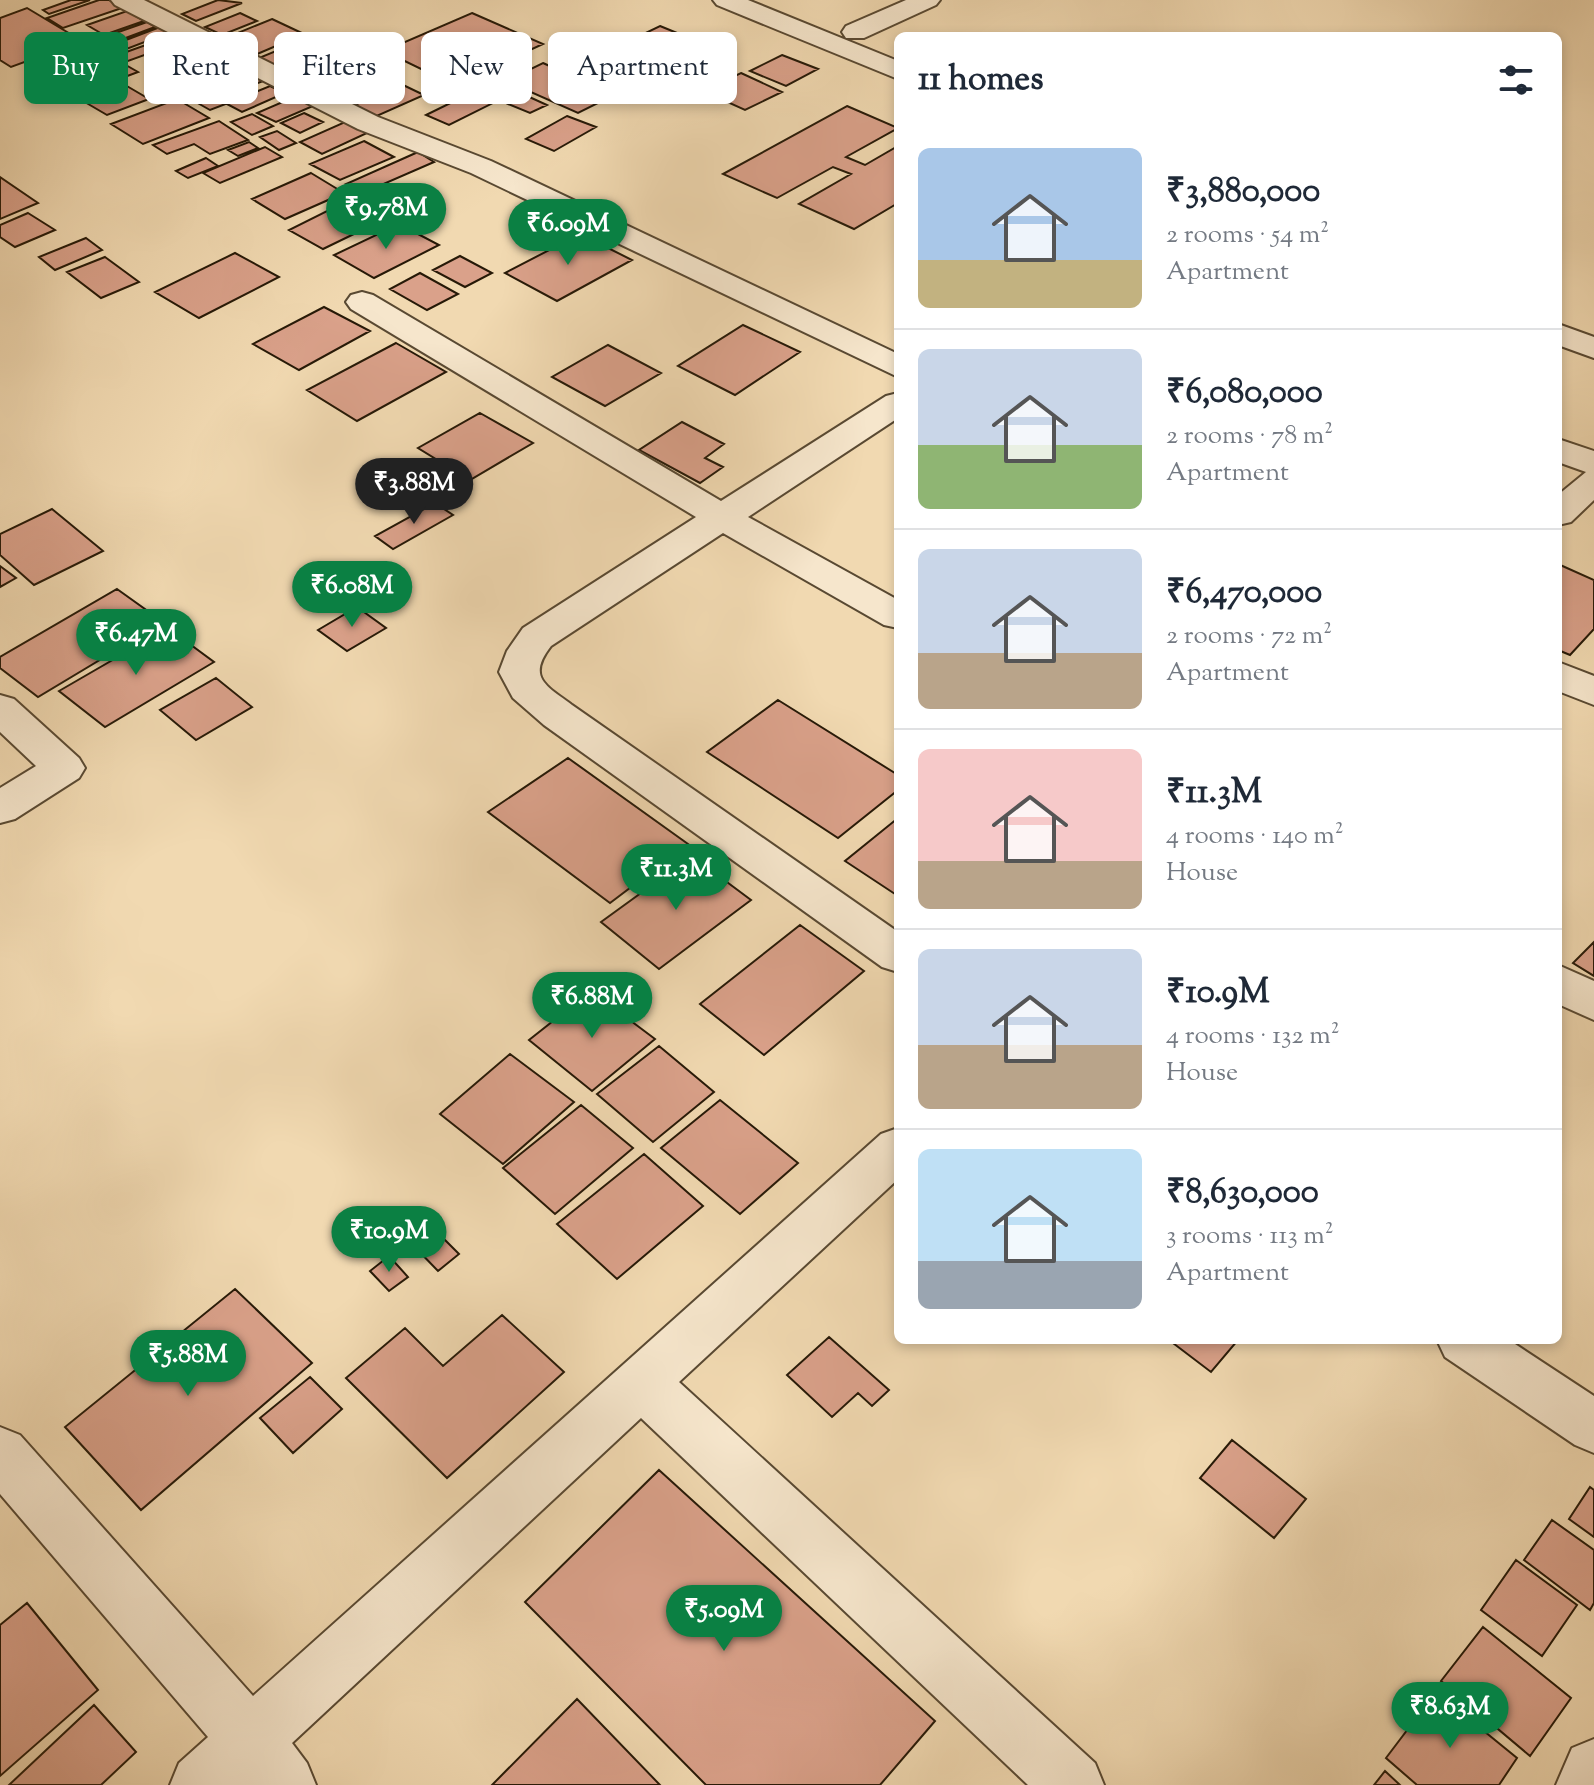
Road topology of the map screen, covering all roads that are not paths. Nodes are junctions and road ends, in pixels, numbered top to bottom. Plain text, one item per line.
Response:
1 (124, 0) edge
2 (726, 0) edge
3 (778, 0) edge
4 (927, 0) edge
5 (855, 32) junction
6 (894, 47) edge
7 (894, 69) edge
8 (362, 302) dead end
9 (1562, 309) edge
10 (1594, 321) edge
11 (1562, 336) edge
12 (1594, 348) edge
13 (894, 365) edge
14 (894, 406) edge
15 (1562, 451) edge
16 (1594, 464) edge
17 (1594, 481) edge
18 (1562, 510) edge
19 (723, 518) junction
20 (894, 614) edge
21 (1562, 677) edge
22 (1594, 692) edge
23 (0, 709) edge
24 (0, 808) edge
25 (894, 952) edge
26 (1562, 985) edge
27 (1594, 1002) edge
28 (894, 1152) edge
29 (1470, 1344) edge
30 (641, 1382) junction
31 (1594, 1427) edge
32 (0, 1453) edge
33 (250, 1739) junction
34 (1594, 1770) edge
35 (201, 1785) edge
36 (285, 1785) edge
37 (1073, 1785) edge
38 (1587, 1785) edge

1 - 13 street
2 - 7 street
3 - 5 street
4 - 5 street
5 - 6 street
8 - 19 street
9 - 10 street
11 - 12 street
14 - 19 street
15 - 16 street
17 - 18 street
19 - 20 street
19 - 25 street
21 - 22 street
23 - 24 street
26 - 27 street
28 - 30 street
29 - 31 street
30 - 33 street
30 - 37 street
32 - 33 street
33 - 35 street
33 - 36 street
34 - 38 street

